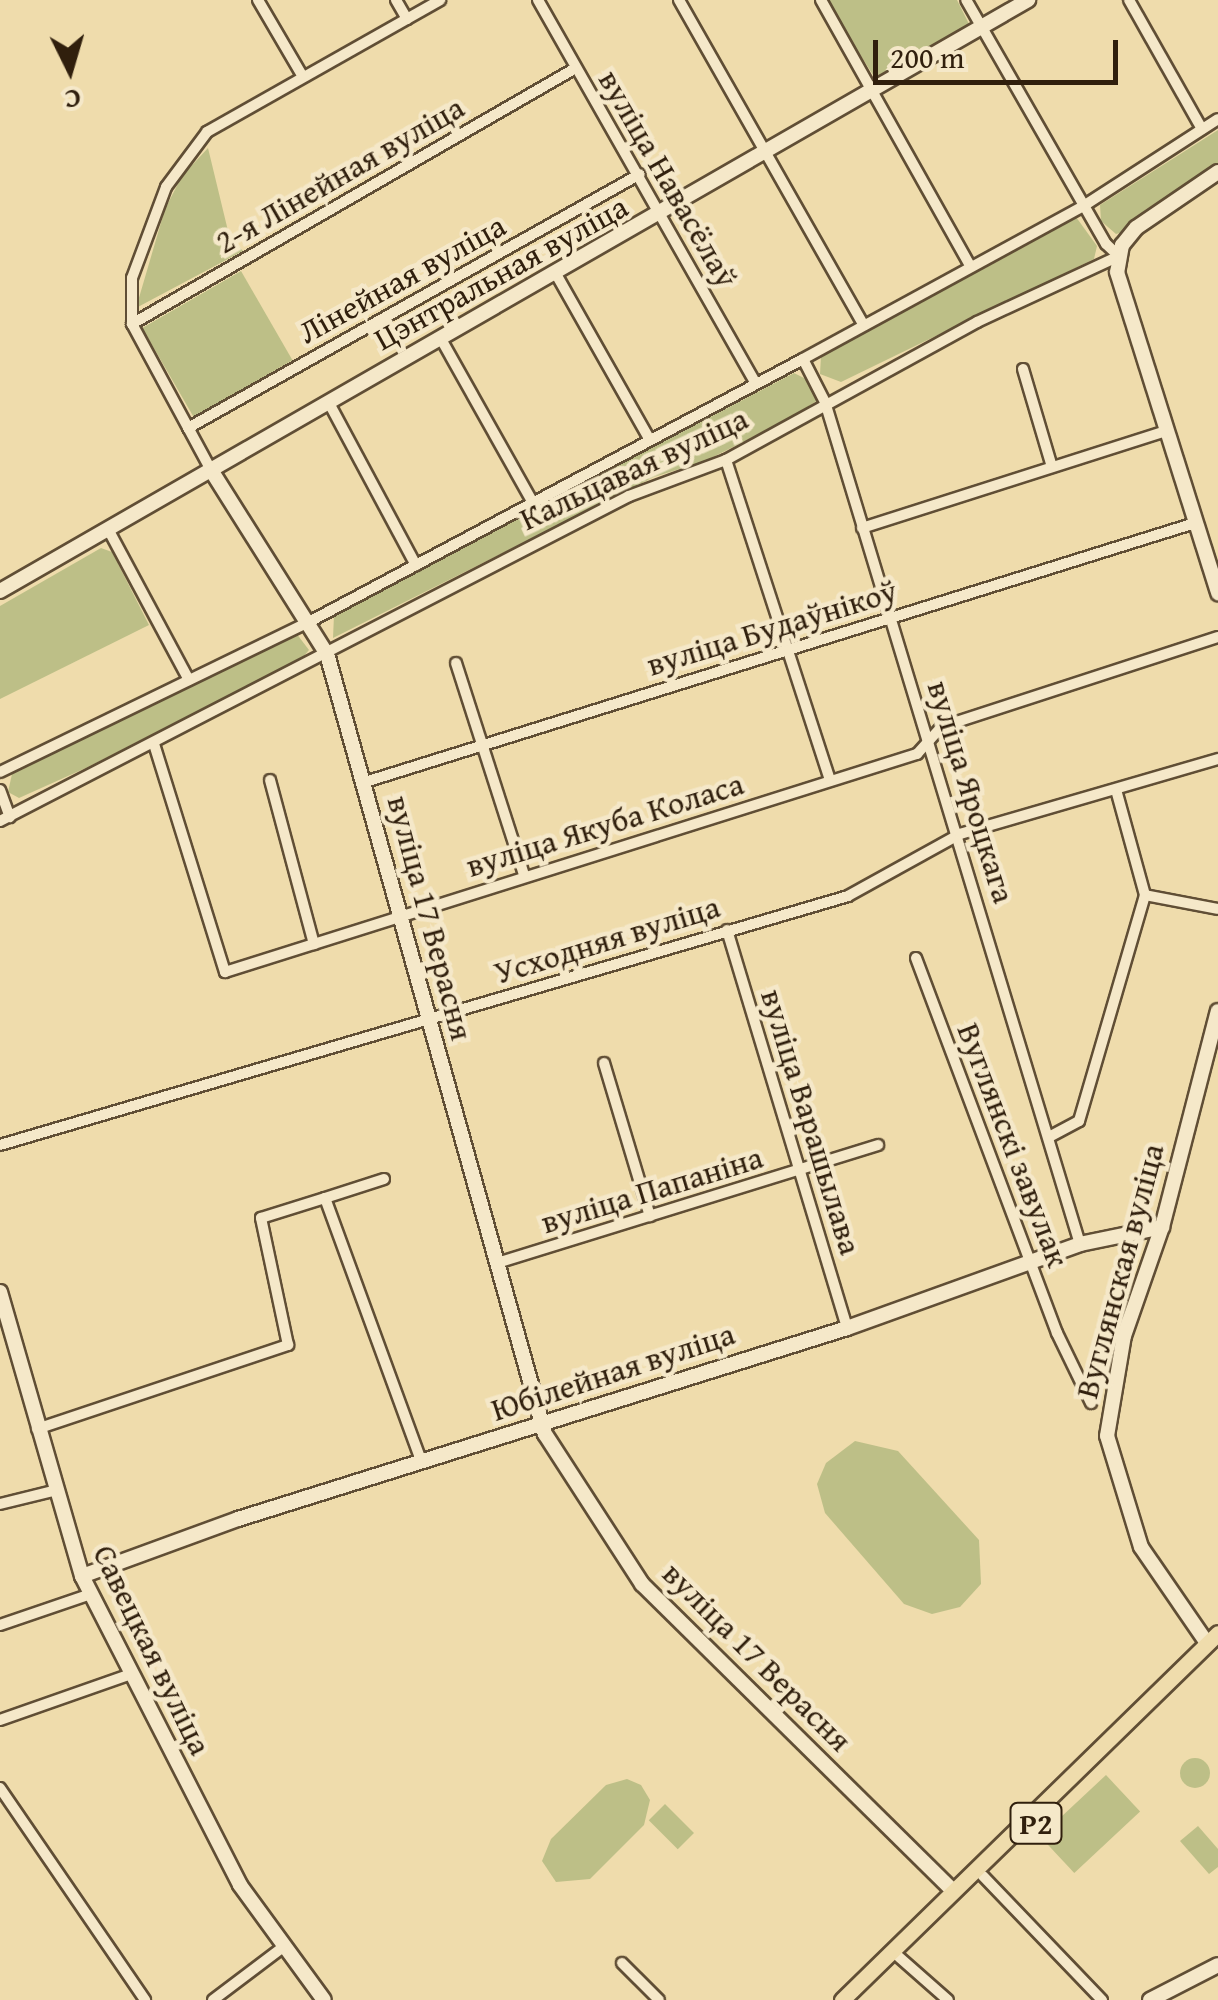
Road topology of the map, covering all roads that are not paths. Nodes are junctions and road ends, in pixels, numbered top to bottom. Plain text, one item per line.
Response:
1 (258, 0) edge
2 (396, 0) edge
3 (440, 0) edge
4 (538, 0) edge
5 (679, 0) edge
6 (821, 0) edge
7 (966, 0) edge
8 (1028, 0) edge
9 (1128, 0) edge
10 (407, 18) junction
11 (982, 28) junction
12 (574, 69) junction
13 (304, 77) junction
14 (872, 88) junction
15 (1218, 119) edge
16 (1202, 129) junction
17 (766, 153) junction
18 (1218, 172) edge
19 (640, 174) junction
20 (1085, 205) junction
21 (662, 214) junction
22 (1119, 256) junction
23 (971, 267) junction
24 (556, 274) junction
25 (132, 324) junction
26 (864, 325) junction
27 (441, 338) junction
28 (804, 359) junction
29 (1023, 368) dead end
30 (756, 382) junction
31 (825, 402) junction
32 (328, 403) junction
33 (188, 428) junction
34 (1166, 431) junction
35 (650, 440) junction
36 (726, 460) junction
37 (1052, 467) junction
38 (211, 470) junction
39 (533, 503) junction
40 (1195, 523) junction
41 (862, 528) junction
42 (108, 529) junction
43 (416, 565) junction
44 (0, 591) edge
45 (1218, 594) edge
46 (890, 618) junction
47 (307, 623) junction
48 (1218, 637) edge
49 (788, 648) junction
50 (327, 654) junction
51 (456, 664) dead end
52 (190, 680) junction
53 (930, 740) junction
54 (154, 744) junction
55 (482, 744) junction
56 (1218, 759) edge
57 (0, 772) edge
58 (270, 780) dead end
59 (830, 781) junction
60 (364, 782) junction
61 (0, 790) edge
62 (1116, 790) junction
63 (5, 819) edge
64 (960, 834) junction
65 (524, 875) junction
66 (1145, 895) junction
67 (1218, 909) edge
68 (401, 917) junction
69 (727, 930) junction
70 (314, 944) junction
71 (916, 958) dead end
72 (1218, 1010) edge
73 (428, 1020) junction
74 (604, 1063) dead end
75 (1049, 1137) junction
76 (878, 1144) dead end
77 (0, 1145) edge
78 (802, 1172) junction
79 (384, 1179) dead end
80 (325, 1198) junction
81 (650, 1216) junction
82 (1162, 1227) junction
83 (1080, 1244) junction
84 (1031, 1262) junction
85 (497, 1263) junction
86 (0, 1292) edge
87 (847, 1328) junction
88 (1091, 1403) dead end
89 (541, 1424) junction
90 (36, 1429) junction
91 (421, 1461) junction
92 (53, 1491) junction
93 (0, 1504) edge
94 (82, 1576) junction
95 (91, 1594) junction
96 (0, 1626) edge
97 (1214, 1643) edge
98 (131, 1674) junction
99 (0, 1720) edge
100 (0, 1788) edge
101 (980, 1873) junction
102 (957, 1895) junction
103 (283, 1947) junction
104 (896, 1954) junction
105 (622, 1962) dead end
106 (1218, 1964) edge
107 (146, 2000) edge
108 (213, 2000) edge
109 (324, 2000) edge
110 (659, 2000) edge
111 (842, 2000) edge
112 (854, 2000) edge
113 (948, 2000) edge
114 (1102, 2000) edge
115 (1150, 2000) edge

1 - 13 street
2 - 10 street
3 - 10 street, вуліца 17 Верасня
4 - 12 street, вуліца Навасёлаў
5 - 17 street
6 - 14 street
7 - 11 street
8 - 11 street, Цэнтральная вуліца
9 - 16 street
10 - 13 street, вуліца 17 Верасня
11 - 14 street, Цэнтральная вуліца
11 - 20 street
12 - 19 street, вуліца Навасёлаў
12 - 25 street, 2-я Лінейная вуліца
13 - 25 street, вуліца 17 Верасня
14 - 17 street, Цэнтральная вуліца
14 - 23 street
15 - 16 street
16 - 20 street
17 - 21 street, Цэнтральная вуліца
17 - 26 street
18 - 22 street, Кальцавая вуліца
19 - 21 street, вуліца Навасёлаў
19 - 33 street, Лінейная вуліца
20 - 22 street
20 - 23 street
21 - 24 street, Цэнтральная вуліца
21 - 30 street, вуліца Навасёлаў
22 - 31 street, Кальцавая вуліца
22 - 34 street
23 - 26 street
24 - 27 street, Цэнтральная вуліца
24 - 35 street
25 - 33 street, вуліца 17 Верасня
26 - 28 street
27 - 32 street, Цэнтральная вуліца
27 - 39 street
28 - 30 street
28 - 31 street, вуліца Яроцкага
29 - 37 street
30 - 35 street
31 - 36 street, Кальцавая вуліца
31 - 41 street, вуліца Яроцкага
32 - 38 street, Цэнтральная вуліца
32 - 43 street
33 - 38 street, вуліца 17 Верасня
34 - 37 street
34 - 40 street
35 - 39 street
36 - 49 street
36 - 50 street, Кальцавая вуліца
37 - 41 street
38 - 42 street, Цэнтральная вуліца
38 - 47 street, вуліца 17 Верасня
39 - 43 street
40 - 45 street
40 - 46 street, вуліца Будаўнікоў
41 - 46 street, вуліца Яроцкага
42 - 44 street, Цэнтральная вуліца
42 - 52 street
43 - 47 street
46 - 49 street, вуліца Будаўнікоў
46 - 53 street, вуліца Яроцкага
47 - 50 street, вуліца 17 Верасня
47 - 52 street
48 - 53 street, вуліца Якуба Коласа
49 - 55 street, вуліца Будаўнікоў
49 - 59 street
50 - 54 street, Кальцавая вуліца
50 - 60 street, вуліца 17 Верасня
51 - 55 street
52 - 57 street
53 - 59 street, вуліца Якуба Коласа
53 - 64 street, вуліца Яроцкага
54 - 63 street, Кальцавая вуліца
54 - 70 street, вуліца Якуба Коласа
55 - 60 street, вуліца Будаўнікоў
55 - 65 street
56 - 62 street, Усходняя вуліца
58 - 70 street
59 - 65 street, вуліца Якуба Коласа
60 - 68 street, вуліца 17 Верасня
61 - 63 street
62 - 64 street, Усходняя вуліца
62 - 66 street
64 - 69 street, Усходняя вуліца
64 - 75 street, вуліца Яроцкага
65 - 68 street, вуліца Якуба Коласа
66 - 67 street
66 - 75 street
68 - 70 street, вуліца Якуба Коласа
68 - 73 street, вуліца 17 Верасня
69 - 73 street, Усходняя вуліца
69 - 78 street, вуліца Варашылава
71 - 84 street, Вуглянскі завулак
72 - 82 street, Вуглянская вуліца
73 - 77 street, Усходняя вуліца
73 - 85 street, вуліца 17 Верасня
74 - 81 street
75 - 83 street, вуліца Яроцкага
76 - 78 street, вуліца Папаніна
78 - 81 street, вуліца Папаніна
78 - 87 street, вуліца Варашылава
79 - 80 street
80 - 90 street
80 - 91 street
81 - 85 street, вуліца Папаніна
82 - 83 street, Юбілейная вуліца
82 - 97 street, Вуглянская вуліца
83 - 84 street, Юбілейная вуліца
84 - 87 street, Юбілейная вуліца
84 - 88 street, Вуглянскі завулак
85 - 89 street, вуліца 17 Верасня
86 - 90 street, Савецкая вуліца
87 - 89 street, Юбілейная вуліца
89 - 91 street, Юбілейная вуліца
89 - 102 street, вуліца 17 Верасня
90 - 92 street, Савецкая вуліца
91 - 94 street, Юбілейная вуліца
92 - 93 street
92 - 94 street, Савецкая вуліца
94 - 95 street, Савецкая вуліца
95 - 96 street
95 - 98 street, Савецкая вуліца
97 - 101 main road, Р2
98 - 99 street
98 - 103 street, Савецкая вуліца
100 - 107 street
101 - 102 main road, Р2
101 - 114 street
102 - 104 main road, Р2
103 - 108 street
103 - 109 street, Савецкая вуліца
104 - 111 main road, Р2
104 - 112 main road, Р2
104 - 113 street
105 - 110 street
106 - 115 street

